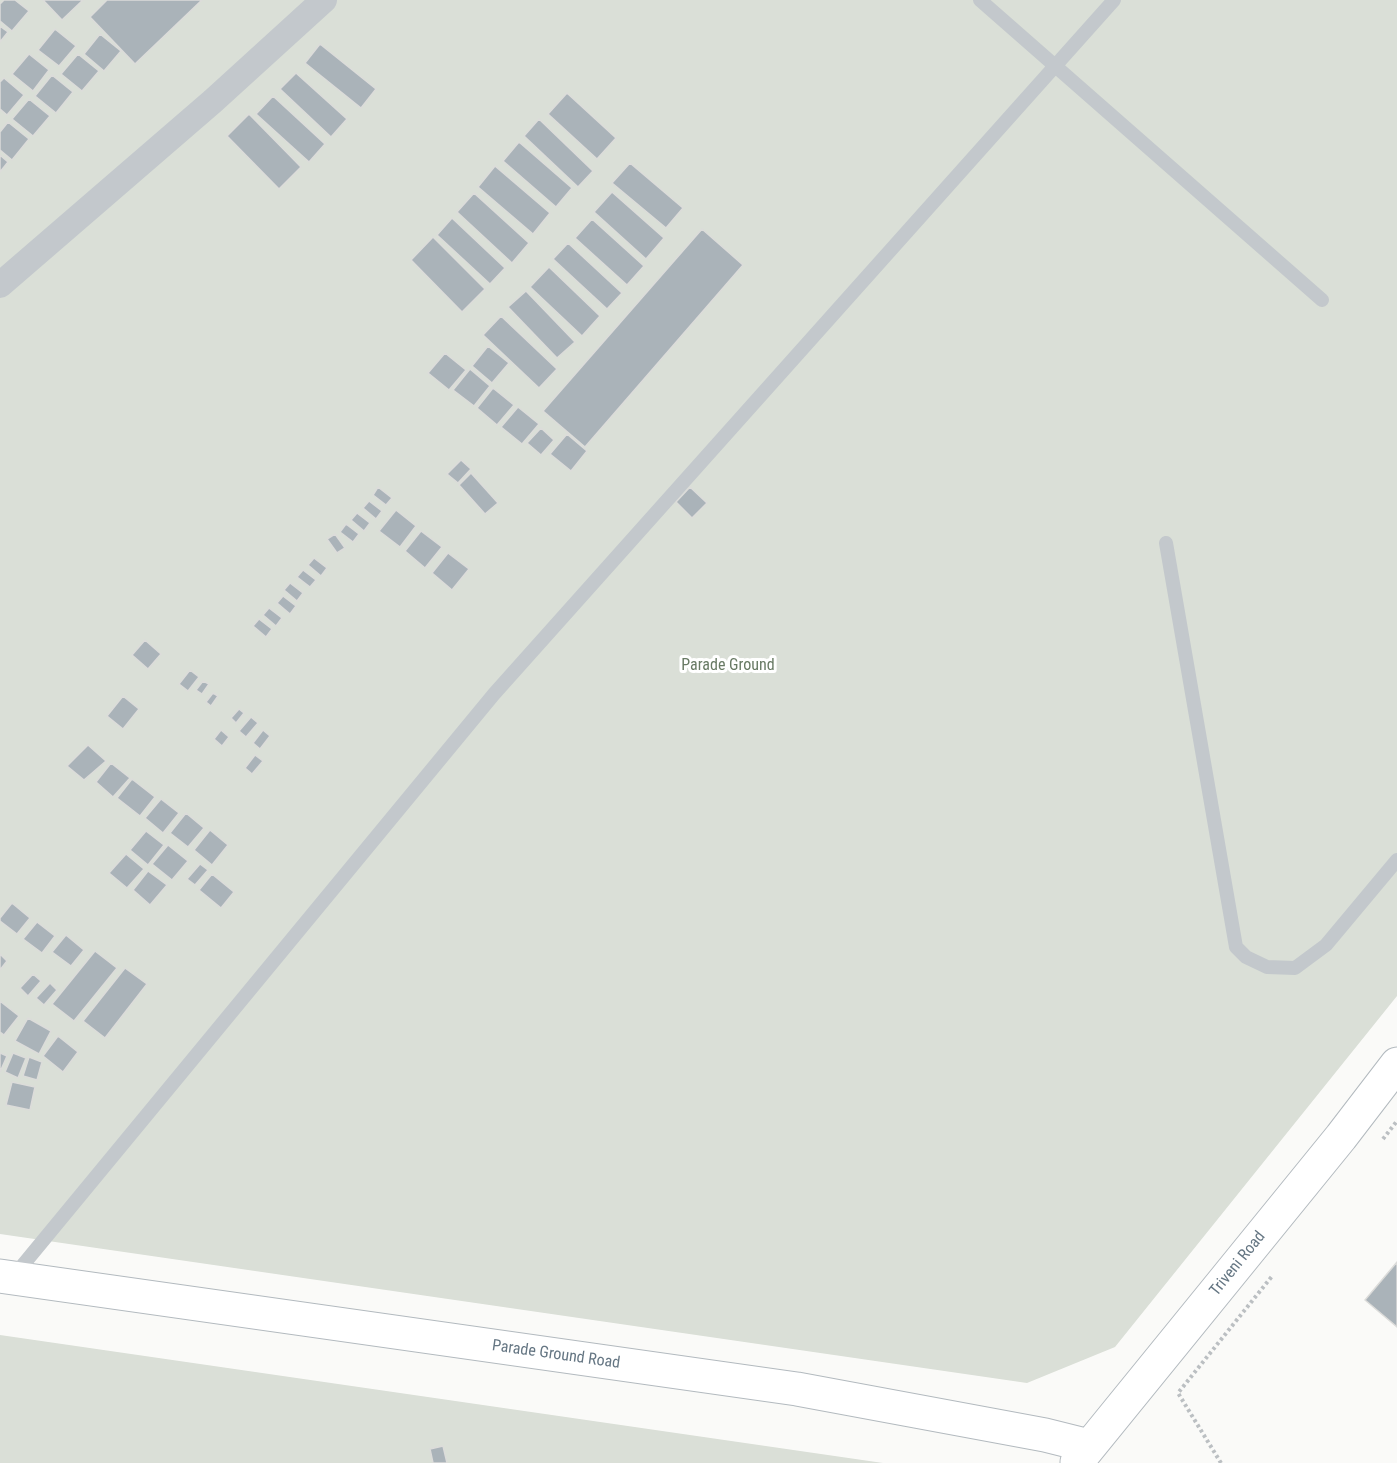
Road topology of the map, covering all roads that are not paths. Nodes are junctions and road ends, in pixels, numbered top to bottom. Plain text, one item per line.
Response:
1 (324, 0) edge
2 (980, 0) edge
3 (1114, 0) edge
4 (1055, 66) junction
5 (0, 285) edge
6 (1322, 300) dead end
7 (1166, 543) dead end
8 (1397, 860) edge
9 (1397, 1064) edge
10 (4, 1282) edge
11 (1087, 1455) edge

1 - 5 street
2 - 4 lane
3 - 4 lane
4 - 6 lane
4 - 10 lane
7 - 8 lane
9 - 11 street, Triveni Road
10 - 11 street, Parade Ground Road

